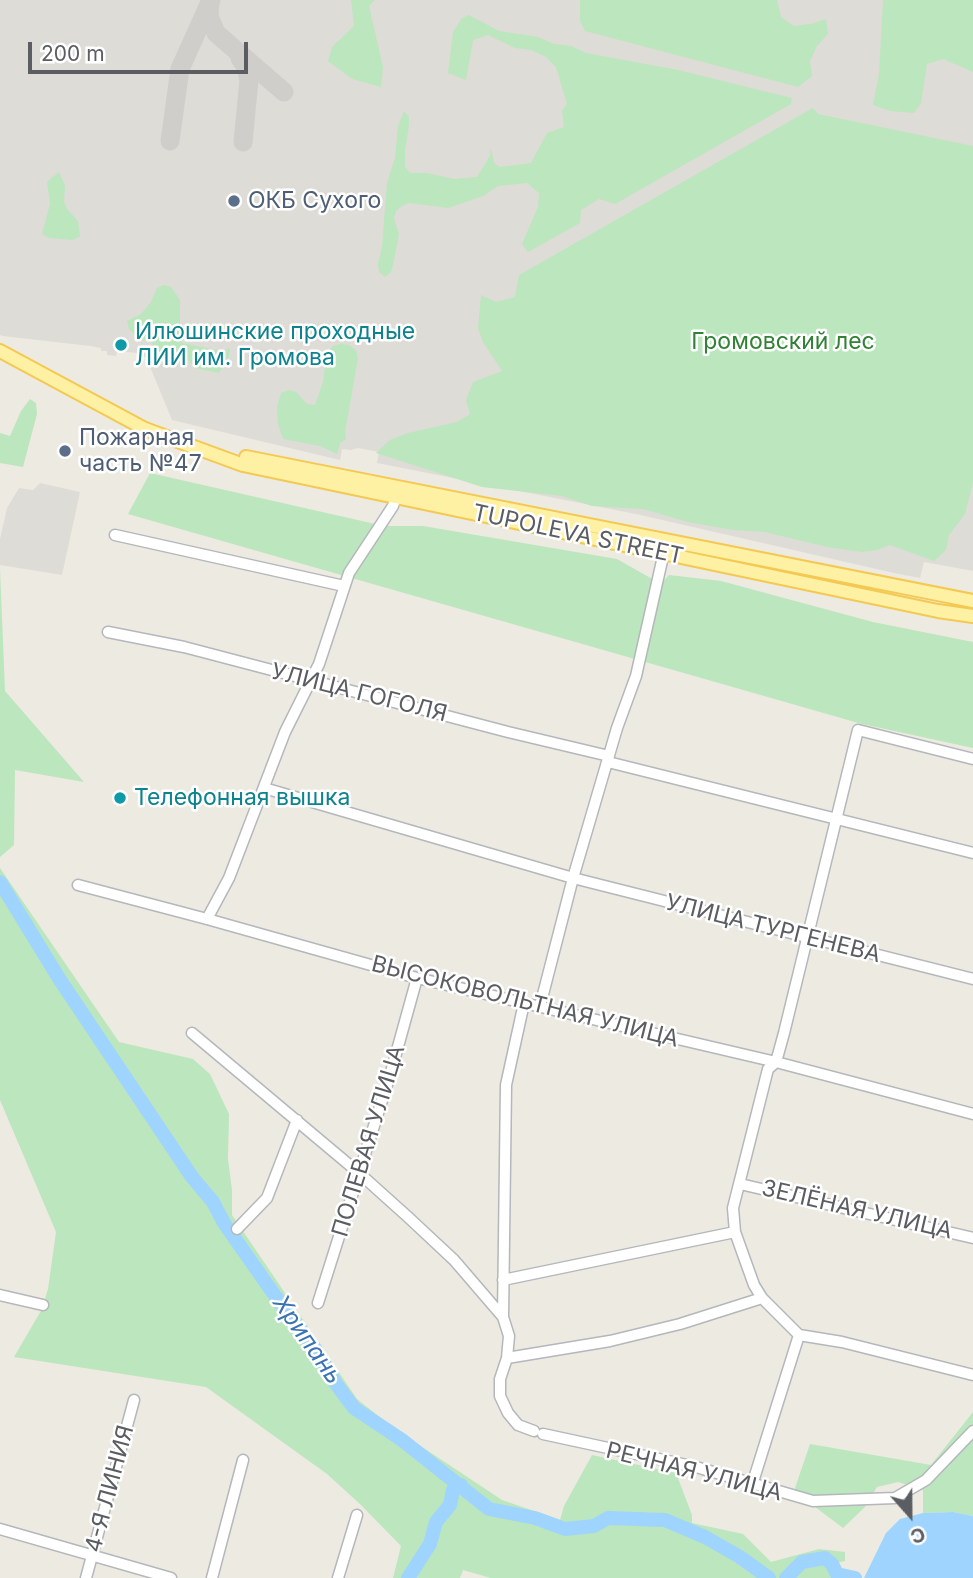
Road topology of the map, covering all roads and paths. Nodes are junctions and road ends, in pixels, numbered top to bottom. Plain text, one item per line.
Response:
1 (0, 351) edge
2 (185, 445) junction
3 (396, 497) junction
4 (114, 535) dead end
5 (664, 552) junction
6 (344, 586) junction
7 (973, 601) edge
8 (973, 616) edge
9 (108, 632) dead end
10 (312, 681) junction
11 (609, 759) junction
12 (973, 759) edge
13 (264, 788) junction
14 (838, 818) junction
15 (973, 853) edge
16 (573, 878) junction
17 (78, 886) dead end
18 (207, 919) junction
19 (808, 938) junction
20 (417, 978) junction
21 (973, 979) edge
22 (524, 1003) junction
23 (540, 1006) junction
24 (192, 1033) dead end
25 (776, 1062) junction
26 (973, 1114) edge
27 (297, 1120) junction
28 (359, 1173) junction
29 (740, 1184) junction
30 (237, 1229) dead end
31 (735, 1232) junction
32 (973, 1238) edge
33 (503, 1280) junction
34 (0, 1295) edge
35 (762, 1298) junction
36 (318, 1303) dead end
37 (43, 1305) dead end
38 (503, 1317) junction
39 (799, 1335) junction
40 (506, 1358) junction
41 (973, 1375) edge
42 (134, 1400) dead end
43 (973, 1431) edge
44 (243, 1460) dead end
45 (752, 1485) junction
46 (357, 1516) dead end
47 (0, 1529) edge
48 (92, 1554) junction
49 (86, 1578) edge
50 (171, 1578) edge
51 (212, 1578) edge
52 (338, 1578) edge

1 - 2 main road, TUPOLEVA STREET
2 - 3 main road, TUPOLEVA STREET
2 - 7 main road, TUPOLEVA STREET
3 - 5 main road, TUPOLEVA STREET
3 - 6 street
4 - 6 street
5 - 8 main road, TUPOLEVA STREET
5 - 11 street
6 - 10 street
9 - 10 street, УЛИЦА ГОГОЛЯ
10 - 11 street, УЛИЦА ГОГОЛЯ
10 - 13 street
11 - 14 street, УЛИЦА ГОГОЛЯ
11 - 16 street
12 - 14 street
13 - 16 street, УЛИЦА ТУРГЕНЕВА
13 - 18 street
14 - 15 street, УЛИЦА ГОГОЛЯ
14 - 19 street
16 - 19 street, УЛИЦА ТУРГЕНЕВА
16 - 23 street
17 - 18 street, ВЫСОКОВОЛЬТНАЯ УЛИЦА
18 - 20 street, ВЫСОКОВОЛЬТНАЯ УЛИЦА
19 - 21 street, УЛИЦА ТУРГЕНЕВА
19 - 25 street
20 - 22 street, ВЫСОКОВОЛЬТНАЯ УЛИЦА
20 - 28 street, ПОЛЕВАЯ УЛИЦА
22 - 23 street, ВЫСОКОВОЛЬТНАЯ УЛИЦА
22 - 33 street, РЕЧНАЯ УЛИЦА
23 - 25 street, ВЫСОКОВОЛЬТНАЯ УЛИЦА
24 - 27 street
25 - 26 street, ВЫСОКОВОЛЬТНАЯ УЛИЦА
25 - 29 street
27 - 28 street
27 - 30 street
28 - 36 street, ПОЛЕВАЯ УЛИЦА
28 - 38 street
29 - 31 street
29 - 32 street, ЗЕЛЁНАЯ УЛИЦА
31 - 33 street
31 - 35 street
33 - 38 street, РЕЧНАЯ УЛИЦА
34 - 37 street
35 - 39 street
35 - 40 street
38 - 40 street, РЕЧНАЯ УЛИЦА
39 - 41 street
39 - 45 street
40 - 45 street, РЕЧНАЯ УЛИЦА
42 - 48 street, 4-Я ЛИНИЯ
43 - 45 street, РЕЧНАЯ УЛИЦА
44 - 51 street
46 - 52 street
47 - 48 street
48 - 49 street, 4-Я ЛИНИЯ
48 - 50 street

